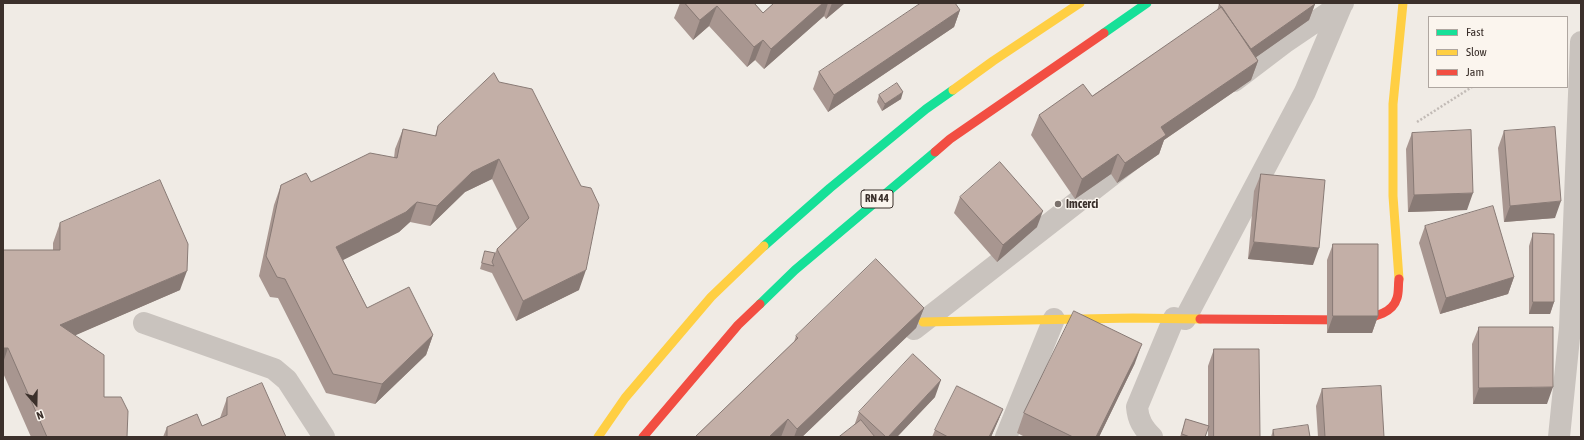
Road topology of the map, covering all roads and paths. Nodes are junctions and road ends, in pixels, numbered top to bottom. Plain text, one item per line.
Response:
1 (1080, 3) edge
2 (1147, 3) edge
3 (1403, 3) edge
4 (1342, 4) edge
5 (1581, 42) edge
6 (1470, 88) edge
7 (1221, 91) edge
8 (1393, 140) junction
9 (1152, 144) edge
10 (1578, 153) edge
11 (1179, 318) junction
12 (1054, 319) junction
13 (923, 322) junction
14 (144, 323) dead end
15 (899, 341) edge
16 (324, 437) edge
17 (598, 437) edge
18 (643, 437) edge
19 (1006, 437) edge
20 (1152, 437) edge
21 (1560, 437) edge

1 - 17 main road
2 - 18 main road, RN 44
3 - 8 main road
4 - 7 street
4 - 11 street
5 - 10 street
6 - 8 path
8 - 11 main road
9 - 13 street
10 - 21 street
11 - 12 main road
11 - 20 street
12 - 13 main road
12 - 19 street
13 - 15 street
14 - 16 street

